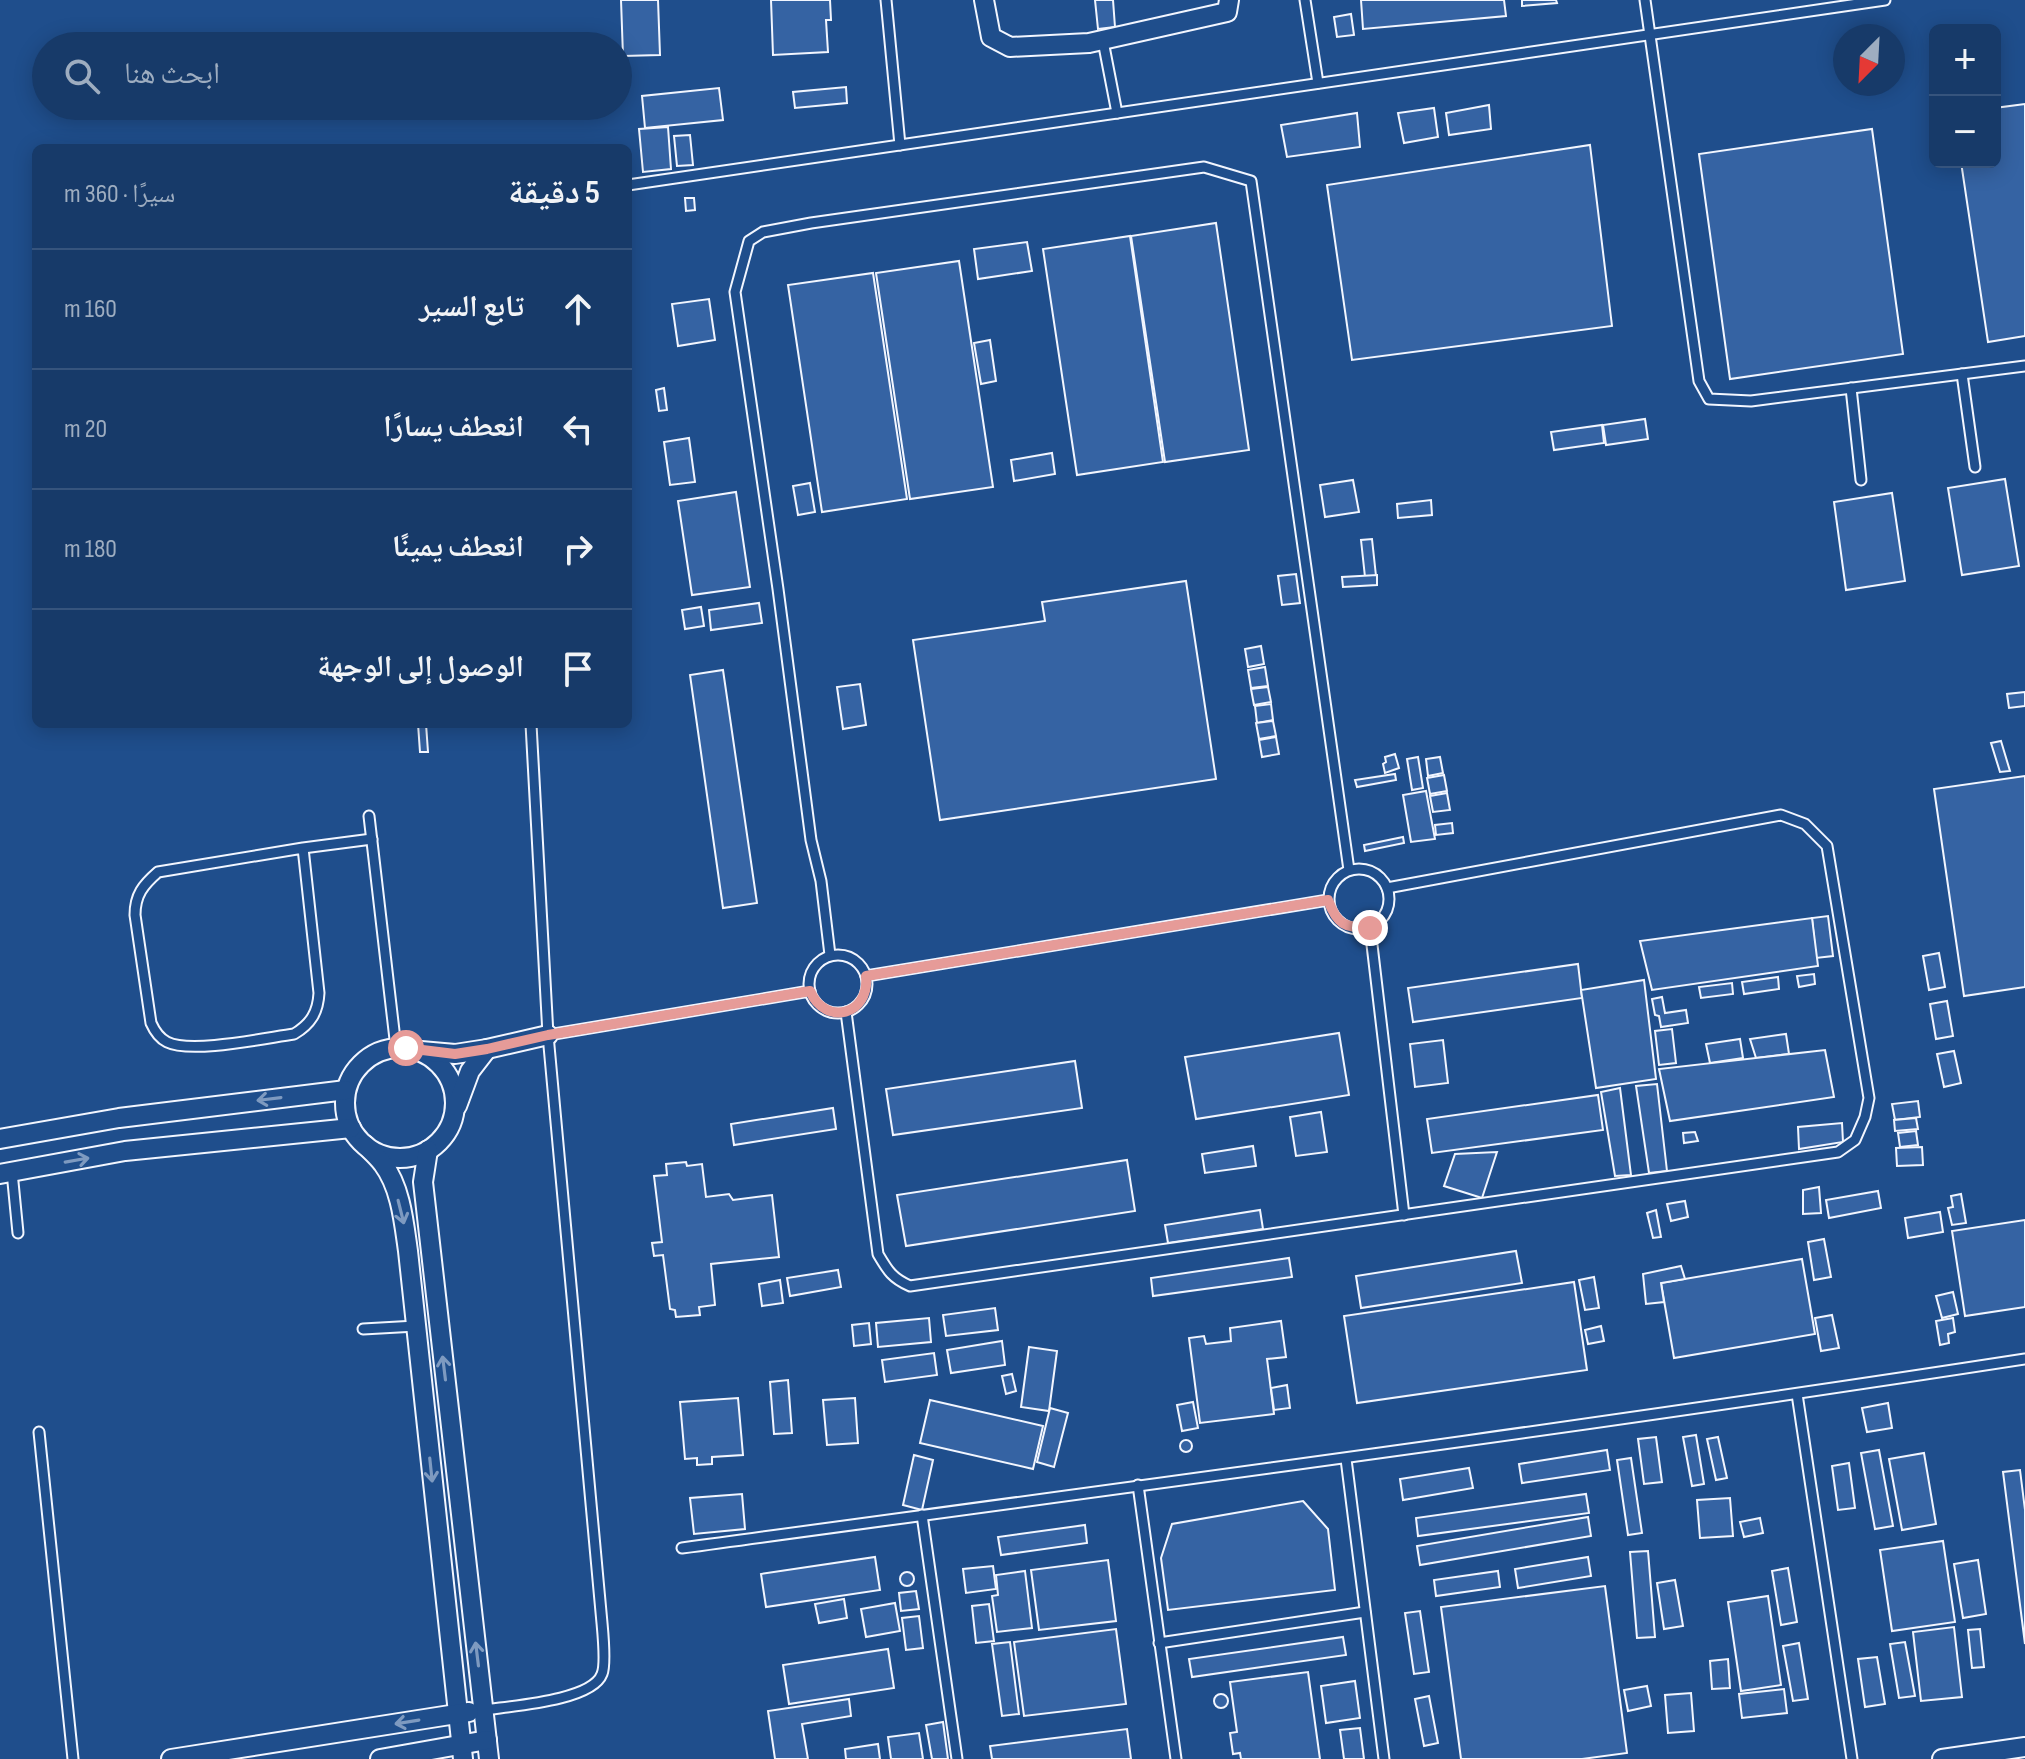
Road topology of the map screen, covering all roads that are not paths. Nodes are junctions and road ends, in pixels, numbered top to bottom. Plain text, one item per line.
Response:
1 (886, 0) edge
2 (984, 0) edge
3 (1229, 0) edge
4 (1305, 0) edge
5 (1645, 0) edge
6 (1885, 0) edge
7 (1651, 34) junction
8 (1103, 41) junction
9 (1318, 83) junction
10 (1117, 113) junction
11 (900, 145) junction
12 (632, 184) edge
13 (2025, 366) edge
14 (1962, 374) junction
15 (1851, 388) junction
16 (1975, 467) dead end
17 (1861, 480) dead end
18 (531, 728) edge
19 (369, 816) dead end
20 (372, 839) junction
21 (303, 848) junction
22 (1349, 870) junction
23 (1387, 888) junction
24 (1328, 900) junction
25 (1370, 928) junction
26 (830, 955) junction
27 (866, 976) junction
28 (810, 991) junction
29 (846, 1012) junction
30 (548, 1035) junction
31 (396, 1048) junction
32 (487, 1049) junction
33 (415, 1050) junction
34 (346, 1090) junction
35 (455, 1111) junction
36 (119, 1118) junction
37 (351, 1128) junction
38 (0, 1139) edge
39 (365, 1145) junction
40 (428, 1150) junction
41 (125, 1151) junction
42 (6, 1173) edge
43 (1404, 1215) junction
44 (18, 1233) dead end
45 (416, 1326) junction
46 (363, 1329) dead end
47 (2025, 1359) edge
48 (1797, 1394) junction
49 (39, 1432) dead end
50 (1346, 1459) junction
51 (1138, 1485) junction
52 (922, 1515) junction
53 (682, 1548) dead end
54 (1365, 1612) junction
55 (1159, 1643) junction
56 (484, 1710) junction
57 (458, 1713) junction
58 (2025, 1747) edge
59 (488, 1750) edge
60 (462, 1752) edge
61 (73, 1759) edge
62 (171, 1759) edge
63 (380, 1759) edge
64 (957, 1759) edge
65 (1176, 1759) edge
66 (1384, 1759) edge
67 (1852, 1759) edge
68 (1942, 1759) edge

1 - 11 lane
2 - 8 street
3 - 8 street
4 - 9 lane
5 - 7 lane
6 - 7 lane
7 - 9 lane
7 - 15 lane
8 - 10 lane
9 - 10 lane
10 - 11 lane
11 - 12 lane
13 - 14 lane
14 - 15 lane
14 - 16 lane
15 - 17 lane
18 - 30 lane
19 - 20 lane
20 - 21 lane
20 - 31 lane
21 - 21 lane
22 - 23 lane
22 - 24 lane
22 - 26 lane
23 - 25 lane
23 - 43 lane
24 - 25 lane
24 - 27 lane
25 - 43 lane
26 - 27 lane
26 - 28 lane
27 - 29 lane
28 - 29 lane
28 - 30 lane
29 - 43 lane
30 - 32 street
30 - 56 lane
31 - 33 street
31 - 34 street
32 - 33 street
32 - 35 street
33 - 35 street
34 -> 36 street
34 - 37 street
35 - 40 street
36 - 38 street
36 - 41 street
37 - 39 street
37 - 41 street
39 - 40 street
39 -> 45 street
56 -> 40 street
42 -> 41 street
42 - 44 lane
45 - 46 lane
45 -> 57 street
47 - 48 lane
48 - 50 lane
48 - 67 lane
49 - 61 lane
50 - 51 lane
50 - 54 lane
51 - 52 lane
51 - 55 lane
52 - 53 lane
52 - 64 lane
54 - 55 lane
54 - 66 lane
55 - 65 lane
56 - 57 street
56 - 59 street
57 - 60 street
57 -> 62 street
58 - 68 street
59 - 60 street
60 - 63 street

